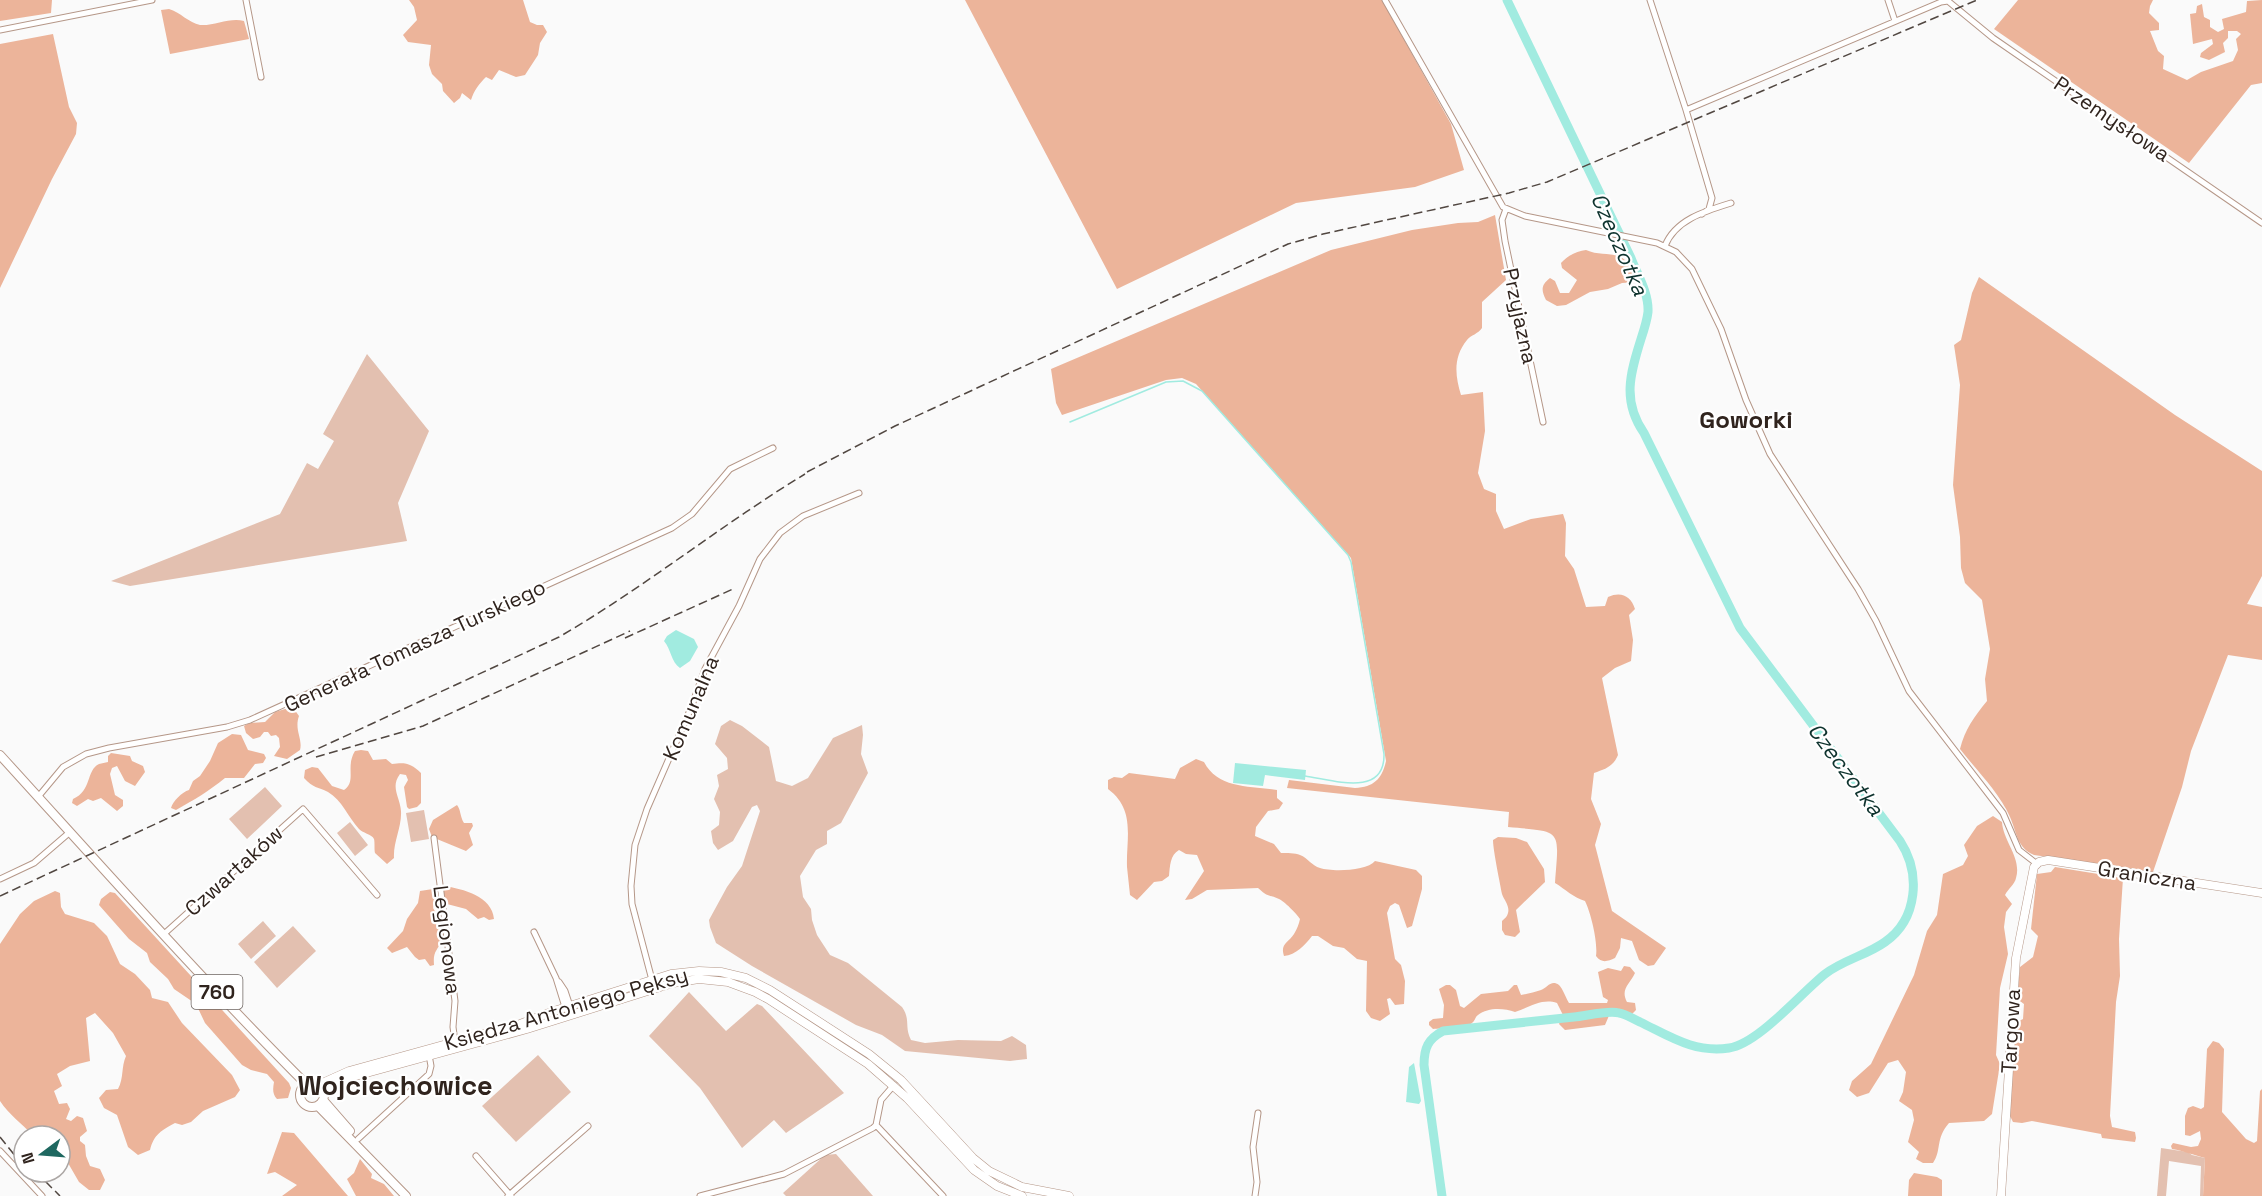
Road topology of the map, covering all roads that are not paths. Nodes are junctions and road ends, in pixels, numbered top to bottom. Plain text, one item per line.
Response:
1 (152, 0) edge
2 (246, 0) edge
3 (1385, 0) edge
4 (1650, 0) edge
5 (1888, 0) edge
6 (1895, 21) junction
7 (0, 30) edge
8 (261, 76) dead end
9 (1686, 110) junction
10 (1731, 203) dead end
11 (1506, 209) junction
12 (1702, 214) junction
13 (2262, 223) edge
14 (1665, 246) junction
15 (1543, 422) dead end
16 (773, 448) dead end
17 (859, 493) dead end
18 (0, 755) edge
19 (38, 796) junction
20 (70, 831) junction
21 (434, 838) dead end
22 (2035, 866) junction
23 (0, 879) edge
24 (2262, 894) edge
25 (377, 895) dead end
26 (534, 932) dead end
27 (164, 933) junction
28 (652, 980) junction
29 (568, 1006) junction
30 (570, 1015) junction
31 (456, 1042) junction
32 (429, 1055) junction
33 (318, 1085) junction
34 (894, 1085) junction
35 (304, 1087) junction
36 (322, 1100) junction
37 (1258, 1113) dead end
38 (876, 1125) junction
39 (588, 1126) dead end
40 (358, 1139) junction
41 (0, 1151) edge
42 (476, 1156) dead end
43 (384, 1173) junction
44 (42, 1196) edge
45 (406, 1196) edge
46 (510, 1196) edge
47 (700, 1196) edge
48 (943, 1196) edge
49 (1022, 1196) edge
50 (1069, 1196) edge
51 (1255, 1196) edge
52 (2001, 1196) edge

1 - 7 street
2 - 8 street
3 - 11 street
4 - 9 street
5 - 6 street
6 - 9 street
6 - 13 street, Przemysłowa
9 - 12 street
10 - 12 street
11 - 14 street
11 - 15 street, Przyjazna
12 - 14 street
14 - 22 street
16 - 19 street, Generała Tomasza Turskiego
17 - 28 street, Komunalna
18 - 19 main road, 760
19 - 20 main road, 760
20 - 23 street
20 - 27 main road, 760
21 - 31 street, Legionowa
22 - 24 main road, Graniczna
22 - 52 main road, Targowa
25 - 27 street, Czwartaków
26 - 29 street
27 - 35 main road, 760
28 - 29 main road, Księdza Antoniego Pęksy
28 - 50 main road, Księdza Antoniego Pęksy
29 - 30 street
29 - 31 main road, Księdza Antoniego Pęksy
30 - 32 main road, Księdza Antoniego Pęksy
30 - 34 main road, Księdza Antoniego Pęksy
31 - 33 main road, Księdza Antoniego Pęksy
32 - 36 main road, Księdza Antoniego Pęksy
32 - 40 street
33 - 35 main road
33 - 36 main road, 760
34 - 38 street
34 - 49 main road, Księdza Antoniego Pęksy
35 - 36 main road, 760
36 - 40 main road, 760
36 - 43 main road, 760
37 - 51 street
38 - 47 street
38 - 48 street
39 - 46 street
40 - 43 main road, 760
41 - 44 street
42 - 46 street
43 - 45 main road, 760

